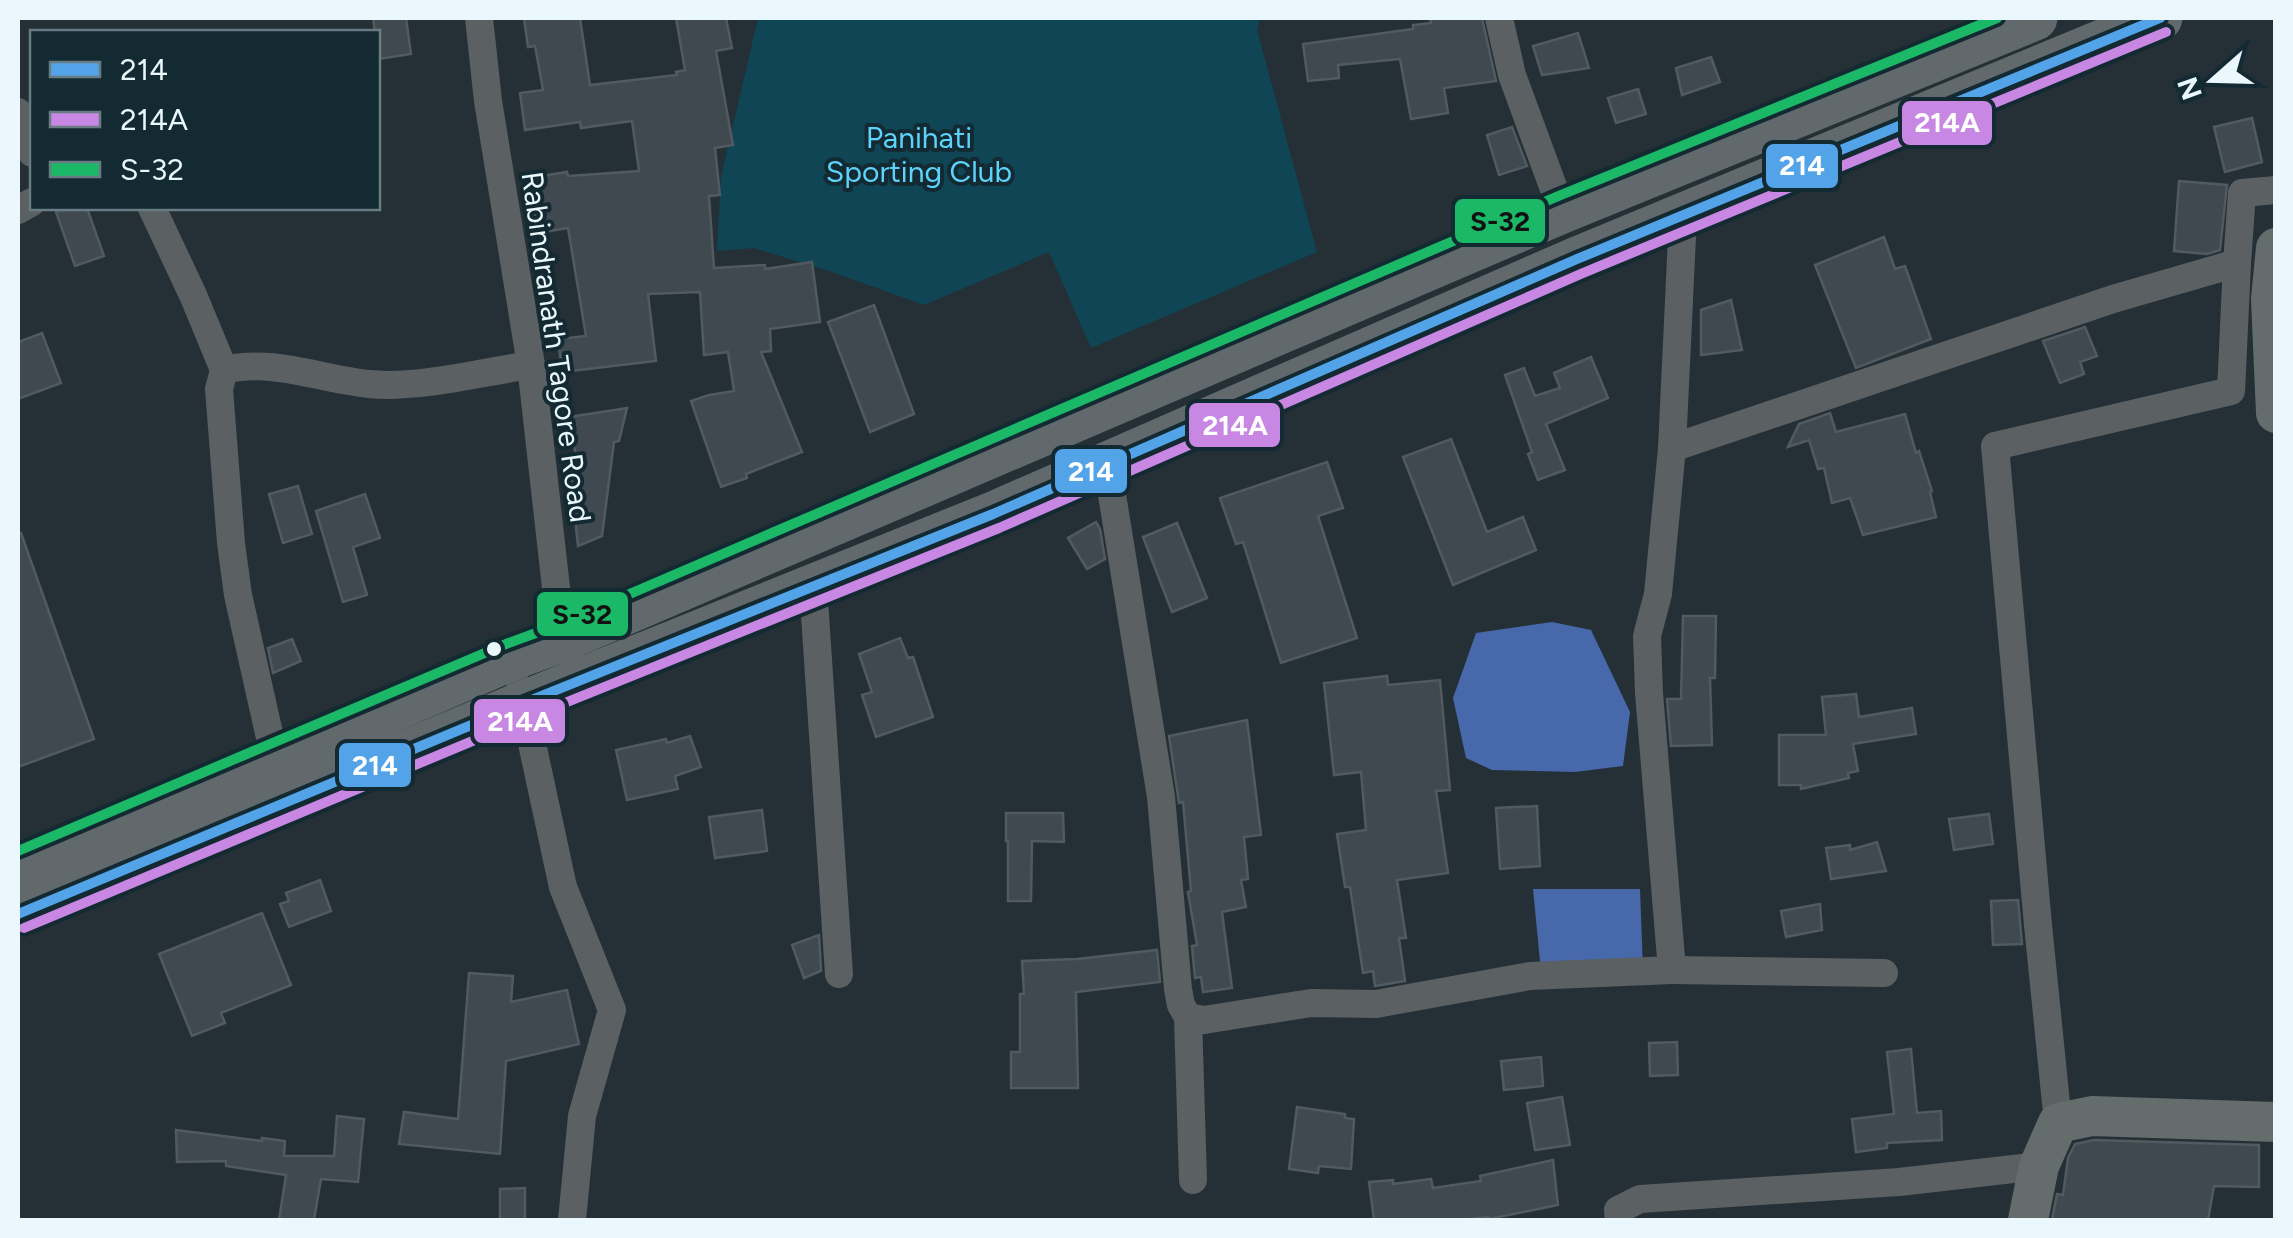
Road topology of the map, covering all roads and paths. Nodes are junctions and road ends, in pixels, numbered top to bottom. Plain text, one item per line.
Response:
1 (479, 18) edge
2 (1499, 18) edge
3 (2035, 18) edge
4 (2160, 18) edge
5 (18, 112) edge
6 (30, 147) edge
7 (2276, 190) edge
8 (153, 210) edge
9 (1562, 212) junction
10 (1683, 216) junction
11 (2276, 248) edge
12 (2237, 263) junction
13 (531, 365) junction
14 (224, 370) junction
15 (2276, 412) edge
16 (1672, 448) junction
17 (1107, 464) junction
18 (813, 585) junction
19 (561, 640) junction
20 (512, 658) junction
21 (569, 685) junction
22 (524, 703) junction
23 (275, 760) junction
24 (18, 866) edge
25 (18, 914) edge
26 (1672, 970) junction
27 (1884, 972) dead end
28 (839, 974) dead end
29 (1188, 1017) junction
30 (2276, 1122) edge
31 (2058, 1123) junction
32 (2039, 1166) junction
33 (1193, 1180) dead end
34 (572, 1220) edge
35 (1619, 1220) edge
36 (2028, 1220) edge

1 - 13 street, Rabindranath Tagore Road
2 - 9 street
3 - 9 main road
4 - 10 main road
5 - 6 street
7 - 12 street
8 - 14 street
9 - 19 main road
10 - 16 street
10 - 17 main road
11 - 15 street
12 - 16 street
12 - 31 street
13 - 14 street
13 - 19 street, Rabindranath Tagore Road
14 - 23 street
16 - 26 street
17 - 18 main road
17 - 29 street
18 - 21 main road
18 - 28 street
19 - 20 main road
19 - 21 street, Rabindranath Tagore Road
20 - 22 street
20 - 23 main road
21 - 22 main road
22 - 25 main road
22 - 34 street
23 - 24 main road
26 - 27 street
26 - 29 street
29 - 33 street
30 - 31 street
31 - 32 street
32 - 35 street
32 - 36 street

